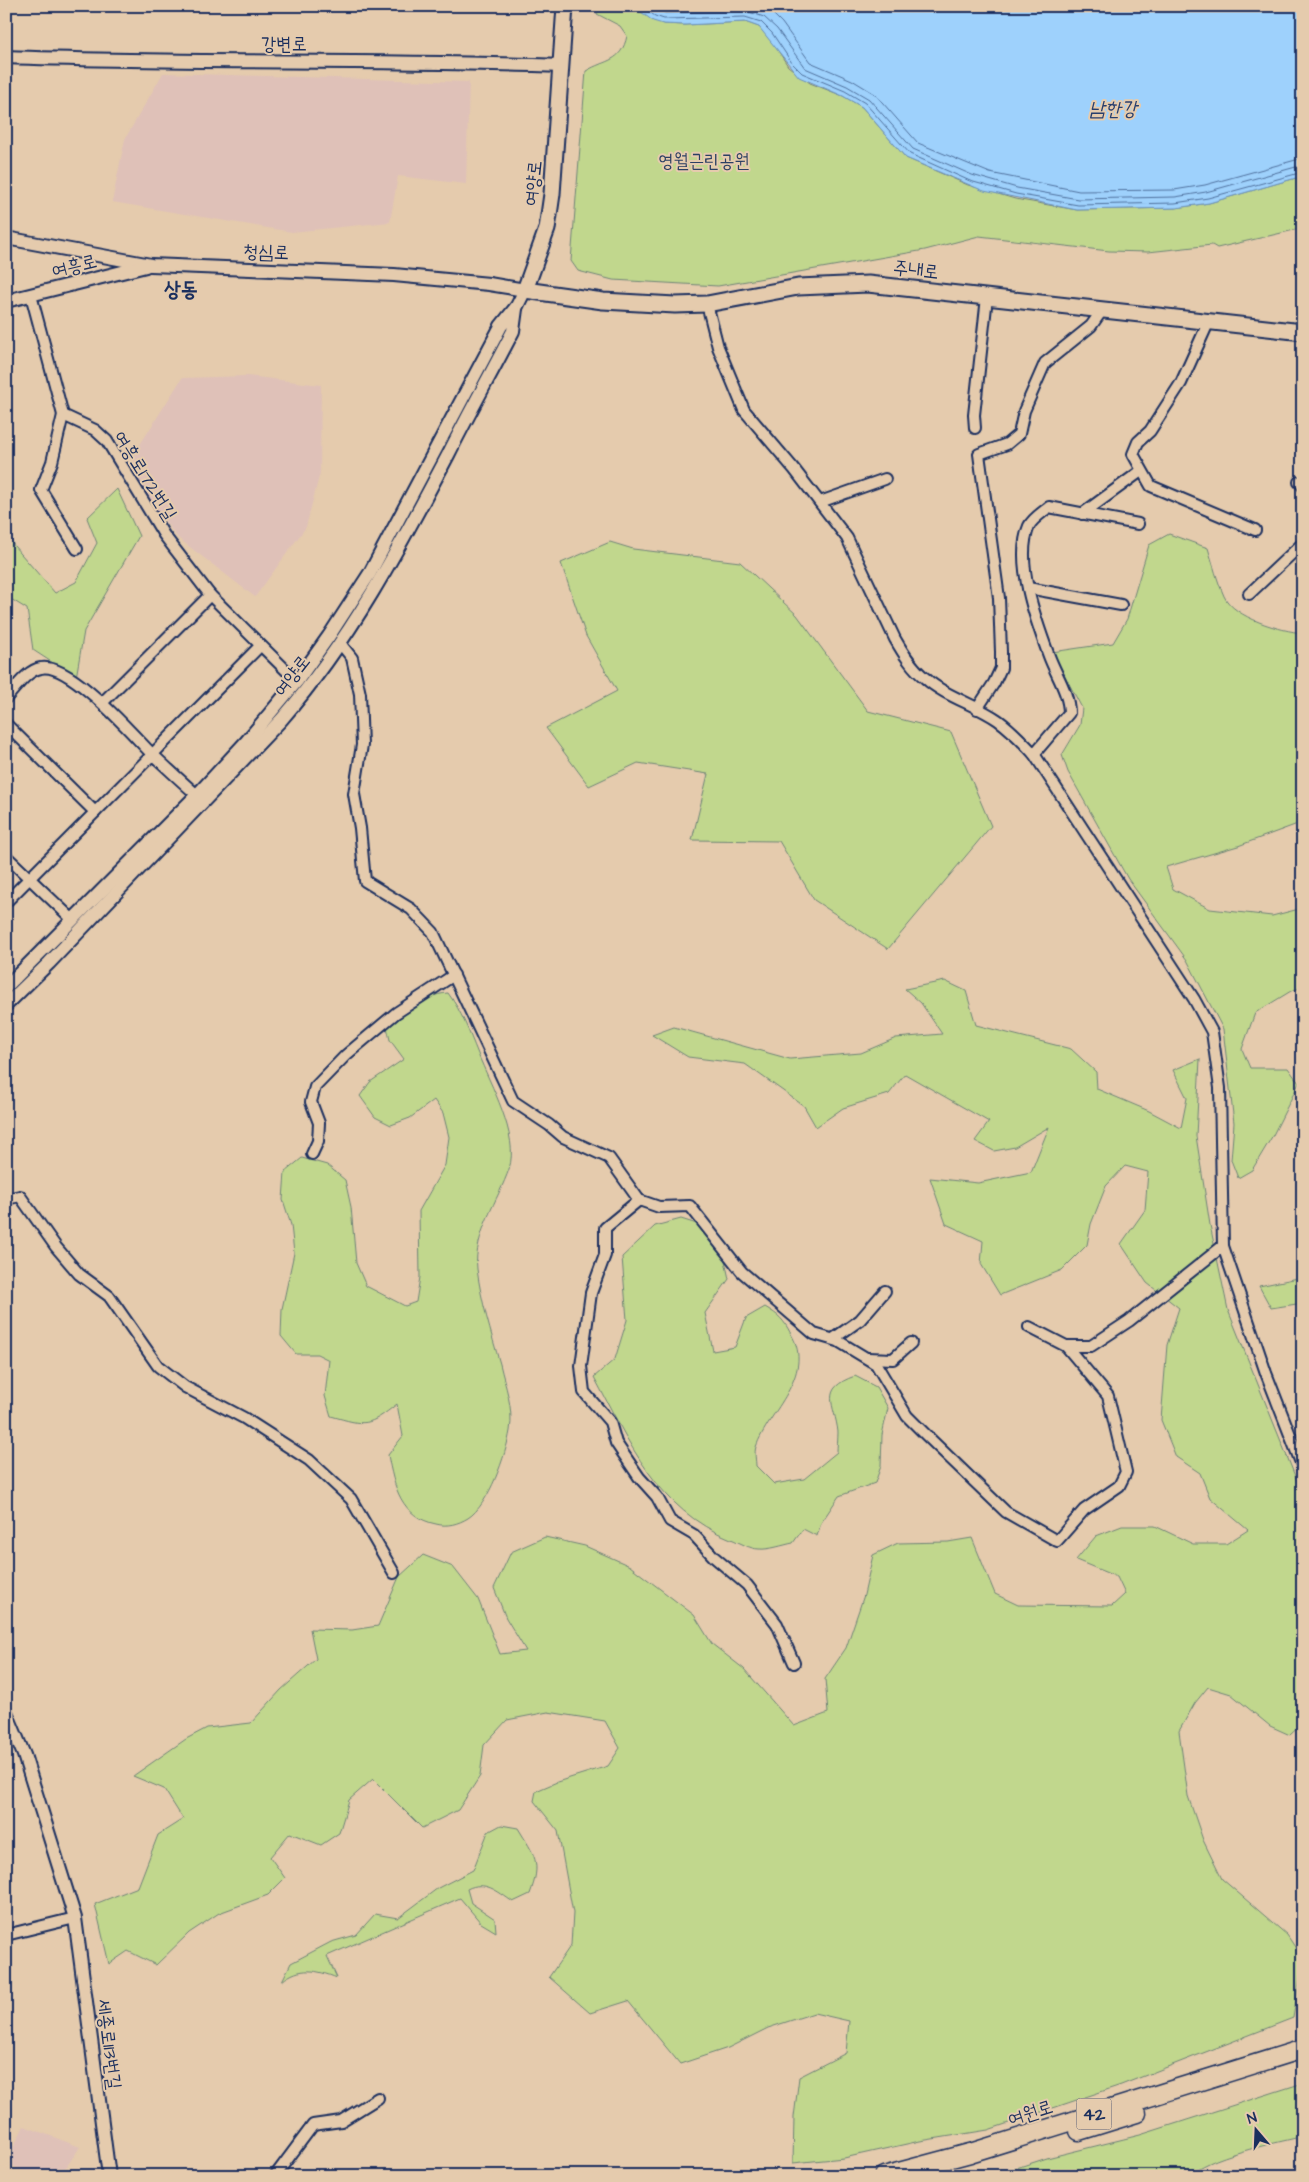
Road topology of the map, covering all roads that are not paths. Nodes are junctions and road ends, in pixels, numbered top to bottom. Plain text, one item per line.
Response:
1 (565, 6) edge
2 (6, 57) edge
3 (562, 63) junction
4 (6, 238) edge
5 (151, 265) junction
6 (525, 290) junction
7 (31, 295) junction
8 (987, 296) junction
9 (6, 301) edge
10 (707, 304) junction
11 (1103, 309) junction
12 (1210, 322) junction
13 (1303, 332) edge
14 (63, 415) junction
15 (975, 428) dead end
16 (1141, 471) junction
17 (885, 479) dead end
18 (820, 502) junction
19 (1082, 514) junction
20 (1138, 524) dead end
21 (1255, 530) dead end
22 (1303, 543) edge
23 (77, 549) dead end
24 (1028, 588) junction
25 (1249, 594) dead end
26 (210, 595) junction
27 (1121, 606) dead end
28 (335, 640) junction
29 (260, 646) junction
30 (297, 681) junction
31 (6, 698) edge
32 (103, 702) junction
33 (977, 709) junction
34 (6, 724) edge
35 (152, 754) junction
36 (1034, 754) junction
37 (197, 795) junction
38 (95, 812) junction
39 (6, 856) edge
40 (29, 879) junction
41 (6, 902) edge
42 (77, 925) junction
43 (454, 975) junction
44 (6, 987) edge
45 (6, 1005) edge
46 (312, 1154) dead end
47 (6, 1200) edge
48 (639, 1200) junction
49 (1223, 1246) junction
50 (885, 1291) dead end
51 (1029, 1327) dead end
52 (833, 1339) junction
53 (911, 1343) dead end
54 (1066, 1346) junction
55 (867, 1358) junction
56 (1303, 1468) edge
57 (394, 1573) dead end
58 (794, 1663) dead end
59 (6, 1712) edge
60 (75, 1918) junction
61 (6, 1934) edge
62 (1303, 2049) edge
63 (1303, 2061) edge
64 (378, 2098) dead end
65 (109, 2176) edge
66 (275, 2176) edge
67 (884, 2176) edge
68 (927, 2176) edge

1 - 3 main road, 여양로
2 - 3 street, 강변로
3 - 6 main road, 여양로
4 - 5 street, 청심로
5 - 6 street, 청심로
5 - 7 street, 여흥로
6 - 10 main road, 주내로
6 - 28 street, 여양로
7 - 9 street, 여흥로
7 - 14 street
8 - 10 main road, 주내로
8 - 11 main road, 주내로
8 - 15 street
10 - 18 street
11 - 12 main road, 주내로
11 - 33 street
12 - 13 main road, 주내로
12 - 16 street
14 - 23 street
14 - 26 street, 여흥로172번길
16 - 19 street
16 - 21 street
17 - 18 street
18 - 33 street
19 - 20 street
19 - 24 street
22 - 25 street
24 - 27 street
24 - 36 street
26 - 29 street, 여흥로172번길
26 - 32 street
28 - 30 street, 여양로
28 - 42 street, 여양로
28 - 43 street
29 - 30 street, 여흥로172번길
29 - 35 street
30 - 37 street, 여양로
31 - 32 street
32 - 35 street
33 - 36 street
34 - 38 street
35 - 37 street
35 - 38 street
36 - 49 street
37 - 42 street, 여양로
38 - 40 street
39 - 40 street
40 - 41 street
40 - 42 street
42 - 44 street, 여양로
42 - 45 street, 여양로
43 - 46 street
43 - 48 street
47 - 57 street
48 - 52 street
48 - 58 street
49 - 54 street
49 - 56 street
50 - 52 street
51 - 54 street
52 - 55 street
53 - 55 street
54 - 55 street
59 - 60 street, 세종로113번길
60 - 61 street
60 - 65 street, 세종로113번길
62 - 67 highway, 여원로 / 42
63 - 68 highway, 여원로 / 42
64 - 66 street

